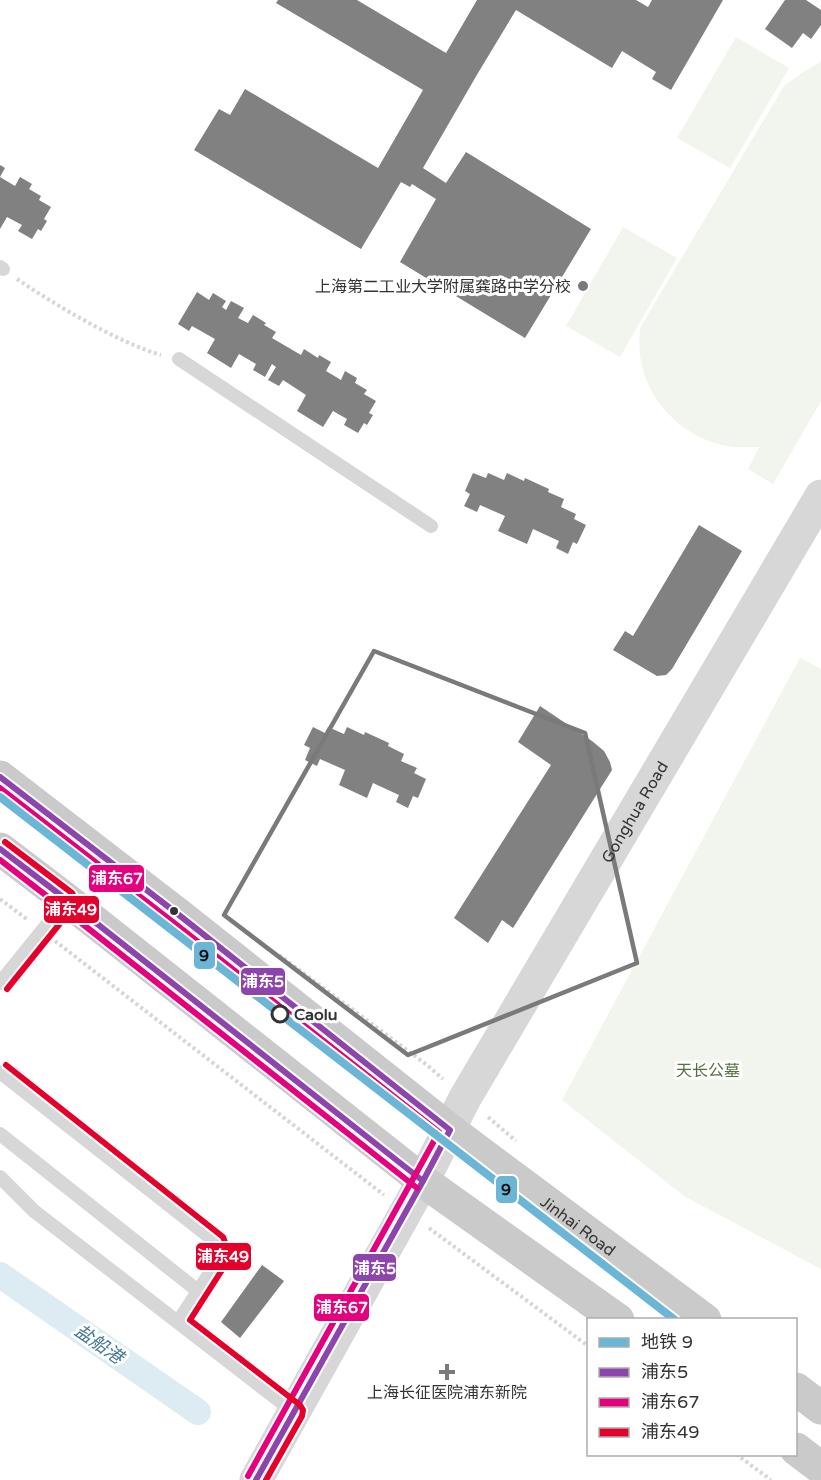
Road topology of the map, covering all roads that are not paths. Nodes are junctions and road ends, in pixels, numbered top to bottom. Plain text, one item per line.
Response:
1 (179, 359) road end
2 (821, 496) edge
3 (431, 526) dead end
4 (0, 777) edge
5 (0, 849) edge
6 (67, 900) junction
7 (0, 983) edge
8 (0, 1071) edge
9 (450, 1130) junction
10 (0, 1134) edge
11 (0, 1177) edge
12 (423, 1181) junction
13 (198, 1291) junction
14 (615, 1318) edge
15 (702, 1318) edge
16 (178, 1322) junction
17 (797, 1390) edge
18 (821, 1408) edge
19 (294, 1412) junction
20 (797, 1450) edge
21 (821, 1468) edge
22 (255, 1480) edge

1 - 3 lane
2 - 9 street, Gonghua Road
4 - 9 main road, Jinhai Road
5 - 6 main road
6 - 7 lane
6 - 12 main road
8 - 13 lane
9 - 12 street, Gonghua Road
9 - 15 main road, Jinhai Road
10 - 13 lane
11 - 16 lane
12 - 14 main road
12 - 19 street, Gonghua Road
13 - 16 lane
16 - 19 lane
17 - 18 main road
19 - 22 street, Gonghua Road
20 - 21 main road

